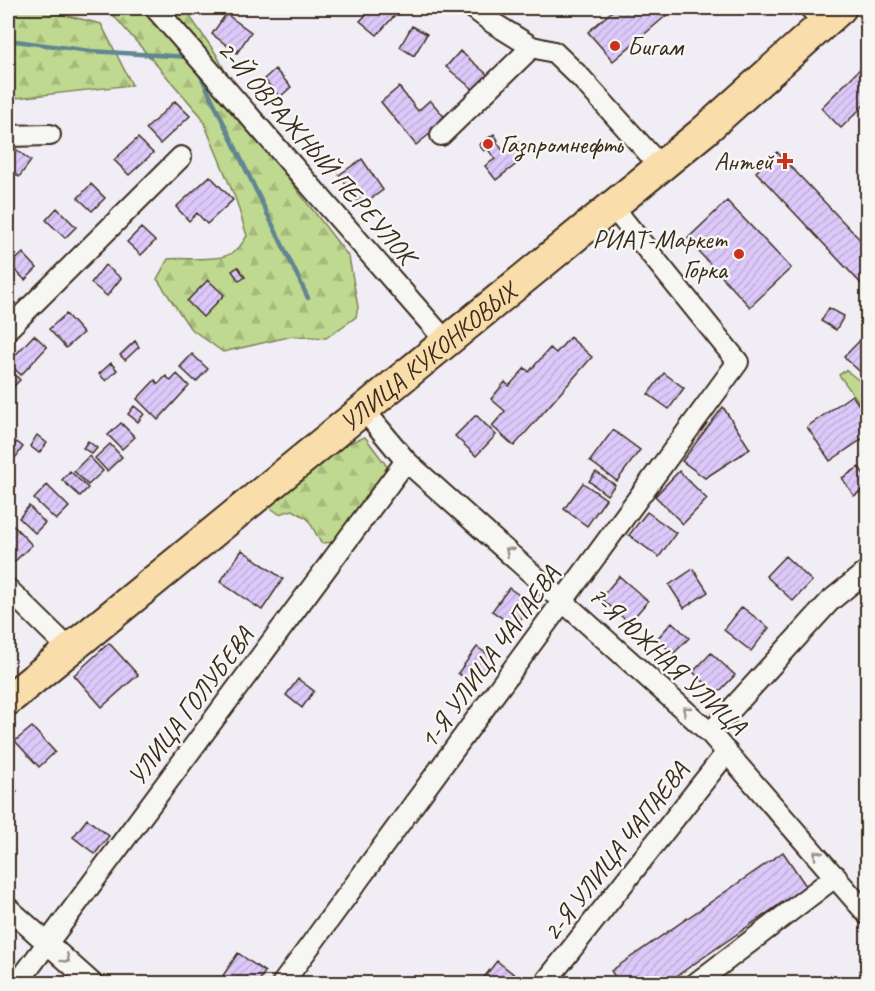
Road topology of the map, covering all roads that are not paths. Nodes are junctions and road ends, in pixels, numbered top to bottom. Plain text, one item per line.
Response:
1 (155, 8) edge
2 (473, 8) edge
3 (824, 10) edge
4 (532, 46) junction
5 (50, 135) dead end
6 (441, 135) dead end
7 (8, 136) edge
8 (181, 157) dead end
9 (652, 157) junction
10 (612, 206) junction
11 (8, 329) edge
12 (438, 332) junction
13 (364, 410) junction
14 (406, 461) junction
15 (867, 570) edge
16 (8, 589) edge
17 (565, 600) junction
18 (58, 639) junction
19 (8, 682) edge
20 (8, 700) edge
21 (710, 732) junction
22 (727, 752) junction
23 (836, 876) junction
24 (8, 908) edge
25 (867, 915) edge
26 (47, 942) junction
27 (17, 984) edge
28 (93, 984) edge
29 (282, 984) edge
30 (544, 984) edge
31 (695, 984) edge

1 - 12 street, 2-Й ОВРАЖНЫЙ ПЕРЕУЛОК
2 - 4 street
3 - 9 main road, УЛИЦА КУКОНКОВЫХ
3 - 10 main road, УЛИЦА КУКОНКОВЫХ
4 - 6 street
4 - 9 street
5 - 7 street
8 - 11 street
9 - 12 main road, УЛИЦА КУКОНКОВЫХ
10 - 13 main road, УЛИЦА КУКОНКОВЫХ
10 - 17 street, 1-Я УЛИЦА ЧАПАЕВА
12 - 18 main road, УЛИЦА КУКОНКОВЫХ
13 - 14 street, 7-Я ЮЖНАЯ УЛИЦА
13 - 20 main road, УЛИЦА КУКОНКОВЫХ
17 -> 14 street, 7-Я ЮЖНАЯ УЛИЦА
14 - 26 street, УЛИЦА ГОЛУБЕВА
15 - 21 street
16 - 18 street
21 -> 17 street, 7-Я ЮЖНАЯ УЛИЦА
17 - 29 street, 1-Я УЛИЦА ЧАПАЕВА
18 - 19 main road, УЛИЦА КУКОНКОВЫХ
21 - 22 street, 7-Я ЮЖНАЯ УЛИЦА
23 -> 22 street, 7-Я ЮЖНАЯ УЛИЦА
22 - 30 street, 2-Я УЛИЦА ЧАПАЕВА
23 - 25 street, 7-Я ЮЖНАЯ УЛИЦА
23 - 31 street
24 - 26 street
26 - 27 street, УЛИЦА ГОЛУБЕВА
26 -> 28 street

